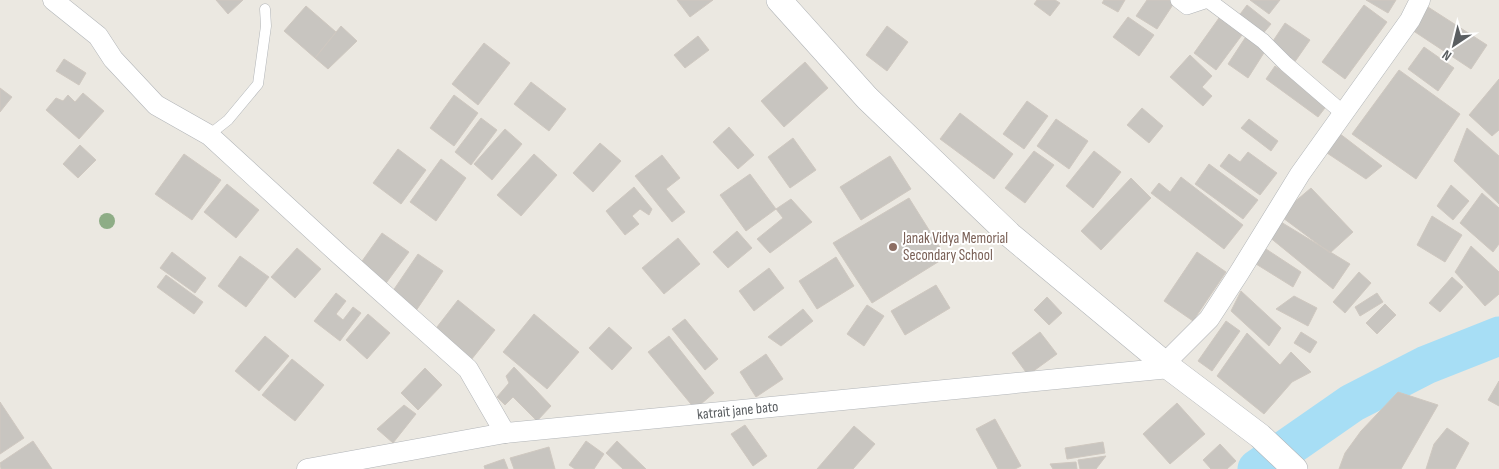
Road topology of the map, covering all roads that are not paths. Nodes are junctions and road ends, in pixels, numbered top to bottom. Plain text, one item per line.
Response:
1 (53, 0) edge
2 (779, 0) edge
3 (1178, 0) edge
4 (1420, 0) edge
5 (265, 9) dead end
6 (1343, 113) junction
7 (209, 135) junction
8 (1168, 366) junction
9 (505, 434) junction
10 (307, 469) edge
11 (1295, 469) edge

1 - 7 street
2 - 8 street
3 - 6 street
4 - 6 street
5 - 7 lane
6 - 8 street
7 - 9 street
8 - 9 street, katrait jane bato
8 - 11 street
9 - 10 street, katrait jane bato

